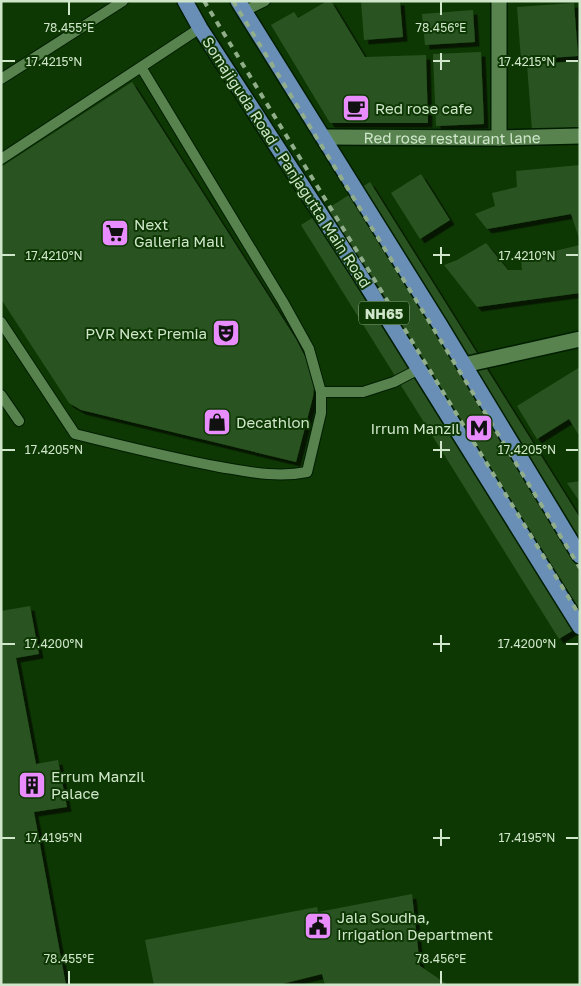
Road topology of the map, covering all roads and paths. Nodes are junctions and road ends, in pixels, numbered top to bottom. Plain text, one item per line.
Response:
1 (123, 1) edge
2 (185, 1) edge
3 (266, 1) edge
4 (499, 1) edge
5 (242, 6) edge
6 (200, 28) junction
7 (141, 67) junction
8 (1, 79) edge
9 (580, 136) edge
10 (324, 138) junction
11 (499, 138) junction
12 (1, 158) edge
13 (1, 322) edge
14 (580, 339) edge
15 (464, 364) junction
16 (419, 369) junction
17 (321, 392) junction
18 (1, 395) edge
19 (19, 421) dead end
20 (579, 552) edge
21 (580, 628) edge

1 - 8 lane
2 - 6 highway, Somajiguda Road - Panjagutta Main Road / NH65
3 - 5 lane
4 - 11 street
5 - 10 highway, NH65
6 - 7 lane
6 - 16 highway, Somajiguda Road - Panjagutta Main Road / NH65
7 - 12 lane
7 - 17 lane
9 - 11 street, Red rose restaurant lane
10 - 11 street, Red rose restaurant lane
10 - 15 highway, NH65
13 - 17 lane
14 - 15 street
15 - 20 highway, NH65
16 - 17 lane
16 - 21 highway, Somajiguda Road - Panjagutta Main Road / NH65
18 - 19 lane

